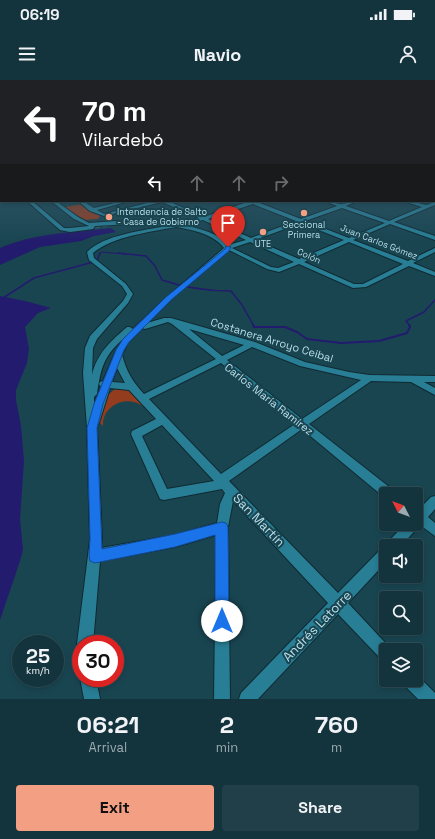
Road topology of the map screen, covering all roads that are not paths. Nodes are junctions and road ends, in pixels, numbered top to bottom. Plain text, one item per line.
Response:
1 (30, 202) edge
2 (81, 202) edge
3 (123, 202) edge
4 (157, 202) edge
5 (166, 202) edge
6 (251, 202) edge
7 (256, 202) edge
8 (330, 202) edge
9 (352, 202) edge
10 (408, 202) edge
11 (53, 203) edge
12 (435, 203) edge
13 (42, 205) dead end
14 (341, 206) junction
15 (36, 207) junction
16 (426, 207) junction
17 (135, 208) junction
18 (92, 210) junction
19 (435, 210) edge
20 (203, 218) junction
21 (300, 221) junction
22 (389, 222) junction
23 (125, 223) dead end
24 (95, 226) tunnel mouth
25 (177, 226) junction
26 (146, 230) junction
27 (435, 238) edge
28 (251, 240) junction
29 (347, 240) junction
30 (227, 248) junction
31 (435, 250) edge
32 (299, 262) junction
33 (409, 264) junction
34 (435, 274) edge
35 (172, 296) junction
36 (175, 322) junction
37 (145, 327) dead end
38 (252, 344) junction
39 (118, 355) junction
40 (220, 360) junction
41 (122, 371) junction
42 (87, 373) junction
43 (369, 378) junction
44 (435, 379) edge
45 (94, 380) junction
46 (413, 380) junction
47 (110, 385) junction
48 (132, 387) junction
49 (435, 392) edge
50 (144, 398) junction
51 (94, 405) junction
52 (164, 419) junction
53 (303, 425) junction
54 (226, 485) junction
55 (380, 487) edge
56 (435, 501) edge
57 (423, 512) edge
58 (423, 523) edge
59 (222, 527) junction
60 (435, 530) edge
61 (406, 531) edge
62 (399, 539) edge
63 (95, 556) junction
64 (379, 561) edge
65 (339, 604) junction
66 (86, 635) edge
67 (379, 647) edge
68 (90, 687) edge
69 (418, 687) edge
70 (92, 699) edge
71 (222, 699) edge
72 (247, 699) edge
73 (429, 699) edge

1 - 15 street
2 - 18 street
3 - 17 street
3 - 18 street
4 - 17 street
5 - 20 street, Colón
6 - 20 street
7 - 21 street, Juan Carlos Gómez
8 - 14 street
9 - 14 street
10 - 16 street
11 - 25 street
12 - 16 street
13 - 15 street
14 - 21 street
14 - 22 street
15 - 24 street
16 - 19 street
16 - 22 street
17 - 18 street
20 - 25 street
20 - 28 street, Colón
21 - 28 street
21 - 29 street, Juan Carlos Gómez
22 - 27 street
22 - 29 street
23 - 26 street
25 - 26 street
25 - 30 street
26 - 42 street
28 - 30 street
28 - 32 street, Colón
29 - 32 street
29 - 33 street, Juan Carlos Gómez
30 - 32 street
30 - 35 street
31 - 33 street
32 - 33 street, Colón
33 - 34 street, Juan Carlos Gómez
35 - 39 street
35 - 45 street
36 - 37 street
36 - 38 street, Costanera Arroyo Ceibal
36 - 40 street, Carlos María Ramírez
38 - 40 street
38 - 43 street, Costanera Arroyo Ceibal
39 - 41 street, San Martín
39 - 47 street
40 - 50 street
40 - 53 street, Carlos María Ramírez
41 - 47 street
41 - 48 street, San Martín
42 - 45 street
42 - 51 street
43 - 46 street, Costanera Arroyo Ceibal
43 - 53 street
44 - 46 street, Costanera Arroyo Ceibal
45 - 47 street
45 - 51 street
46 - 49 street
47 - 48 street
47 - 51 street
48 - 50 street, San Martín
50 - 52 street, San Martín
51 - 63 street
52 - 54 street, San Martín
52 - 54 street
53 - 54 street
53 - 55 street, Carlos María Ramírez
54 - 59 street
54 - 65 street, San Martín
56 - 57 street
58 - 60 street
59 - 63 street
59 - 71 street
61 - 62 street
63 - 66 street
64 - 65 street, Andrés Latorre
65 - 67 street, San Martín
65 - 72 street, Andrés Latorre
68 - 70 street
69 - 73 street

